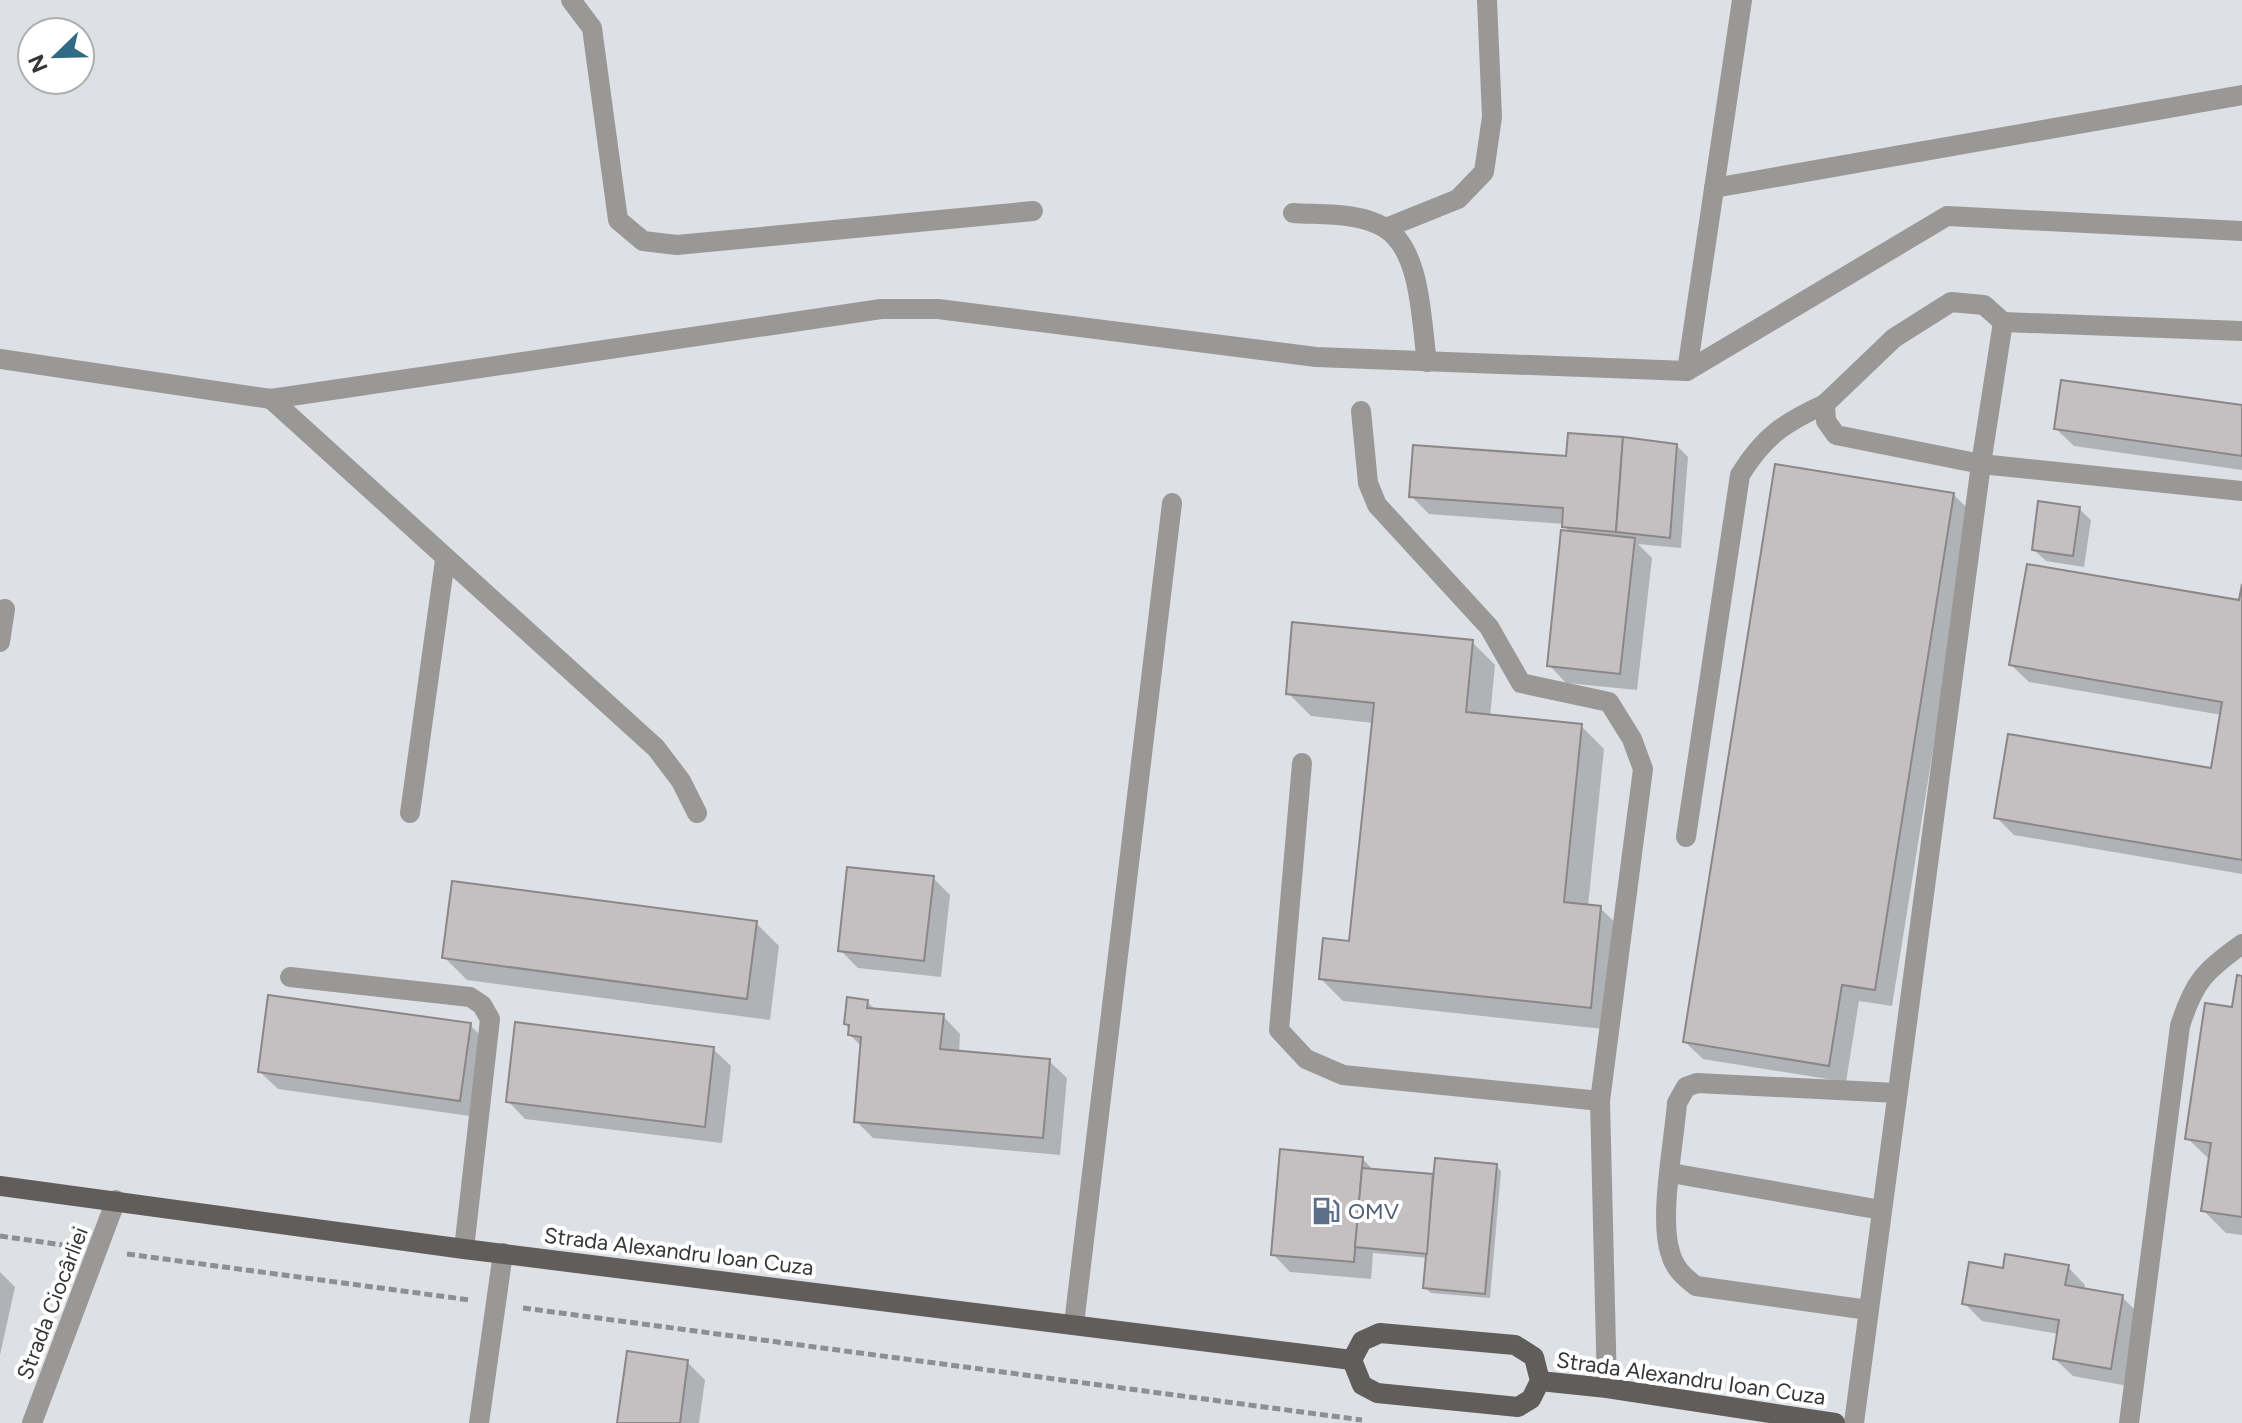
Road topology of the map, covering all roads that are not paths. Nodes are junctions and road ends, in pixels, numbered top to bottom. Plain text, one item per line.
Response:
1 (571, 0) edge
2 (1487, 0) edge
3 (1742, 0) edge
4 (2242, 95) edge
5 (1714, 188) junction
6 (1033, 211) dead end
7 (1293, 213) dead end
8 (1386, 228) junction
9 (2242, 231) edge
10 (2003, 322) junction
11 (2242, 331) edge
12 (0, 359) edge
13 (1427, 362) junction
14 (1687, 371) junction
15 (271, 399) junction
16 (1825, 404) junction
17 (1361, 411) dead end
18 (1981, 464) junction
19 (2242, 491) edge
20 (1172, 503) dead end
21 (445, 560) junction
22 (5, 609) dead end
23 (0, 642) edge
24 (1302, 763) dead end
25 (410, 813) dead end
26 (697, 813) dead end
27 (1686, 837) dead end
28 (2242, 944) edge
29 (290, 977) dead end
30 (1897, 1093) junction
31 (1600, 1101) junction
32 (1671, 1173) junction
33 (0, 1186) edge
34 (116, 1200) junction
35 (1881, 1210) junction
36 (464, 1249) junction
37 (503, 1253) junction
38 (1868, 1310) junction
39 (1074, 1324) junction
40 (1352, 1360) junction
41 (1540, 1381) junction
42 (1607, 1388) junction
43 (32, 1423) edge
44 (479, 1423) edge
45 (1835, 1423) edge
46 (1854, 1423) edge
47 (2129, 1423) edge

1 - 6 street
2 - 8 street
3 - 5 street
4 - 5 street
5 - 14 street
7 - 8 street
8 - 13 street
9 - 14 street
10 - 11 street
10 - 16 street
10 - 18 street
12 - 15 street
13 - 14 street
13 - 15 street
15 - 21 street
16 - 18 street
16 - 27 street
17 - 31 street
18 - 19 street
18 - 30 street
20 - 39 street
21 - 25 street
21 - 26 street
22 - 23 street
24 - 31 street
28 - 47 street
29 - 36 street
30 - 32 street
30 - 35 street
31 - 42 street
32 - 35 street
32 - 38 street
33 - 34 main road, Strada Alexandru Ioan Cuza
34 - 36 main road, Strada Alexandru Ioan Cuza
34 - 43 street, Strada Ciocârliei
35 - 38 street
36 - 37 main road, Strada Alexandru Ioan Cuza
37 - 39 main road, Strada Alexandru Ioan Cuza
37 - 44 street
38 - 46 street
39 - 40 main road, Strada Alexandru Ioan Cuza
40 - 41 main road
40 - 41 main road
41 - 42 main road, Strada Alexandru Ioan Cuza
42 - 45 main road, Strada Alexandru Ioan Cuza

